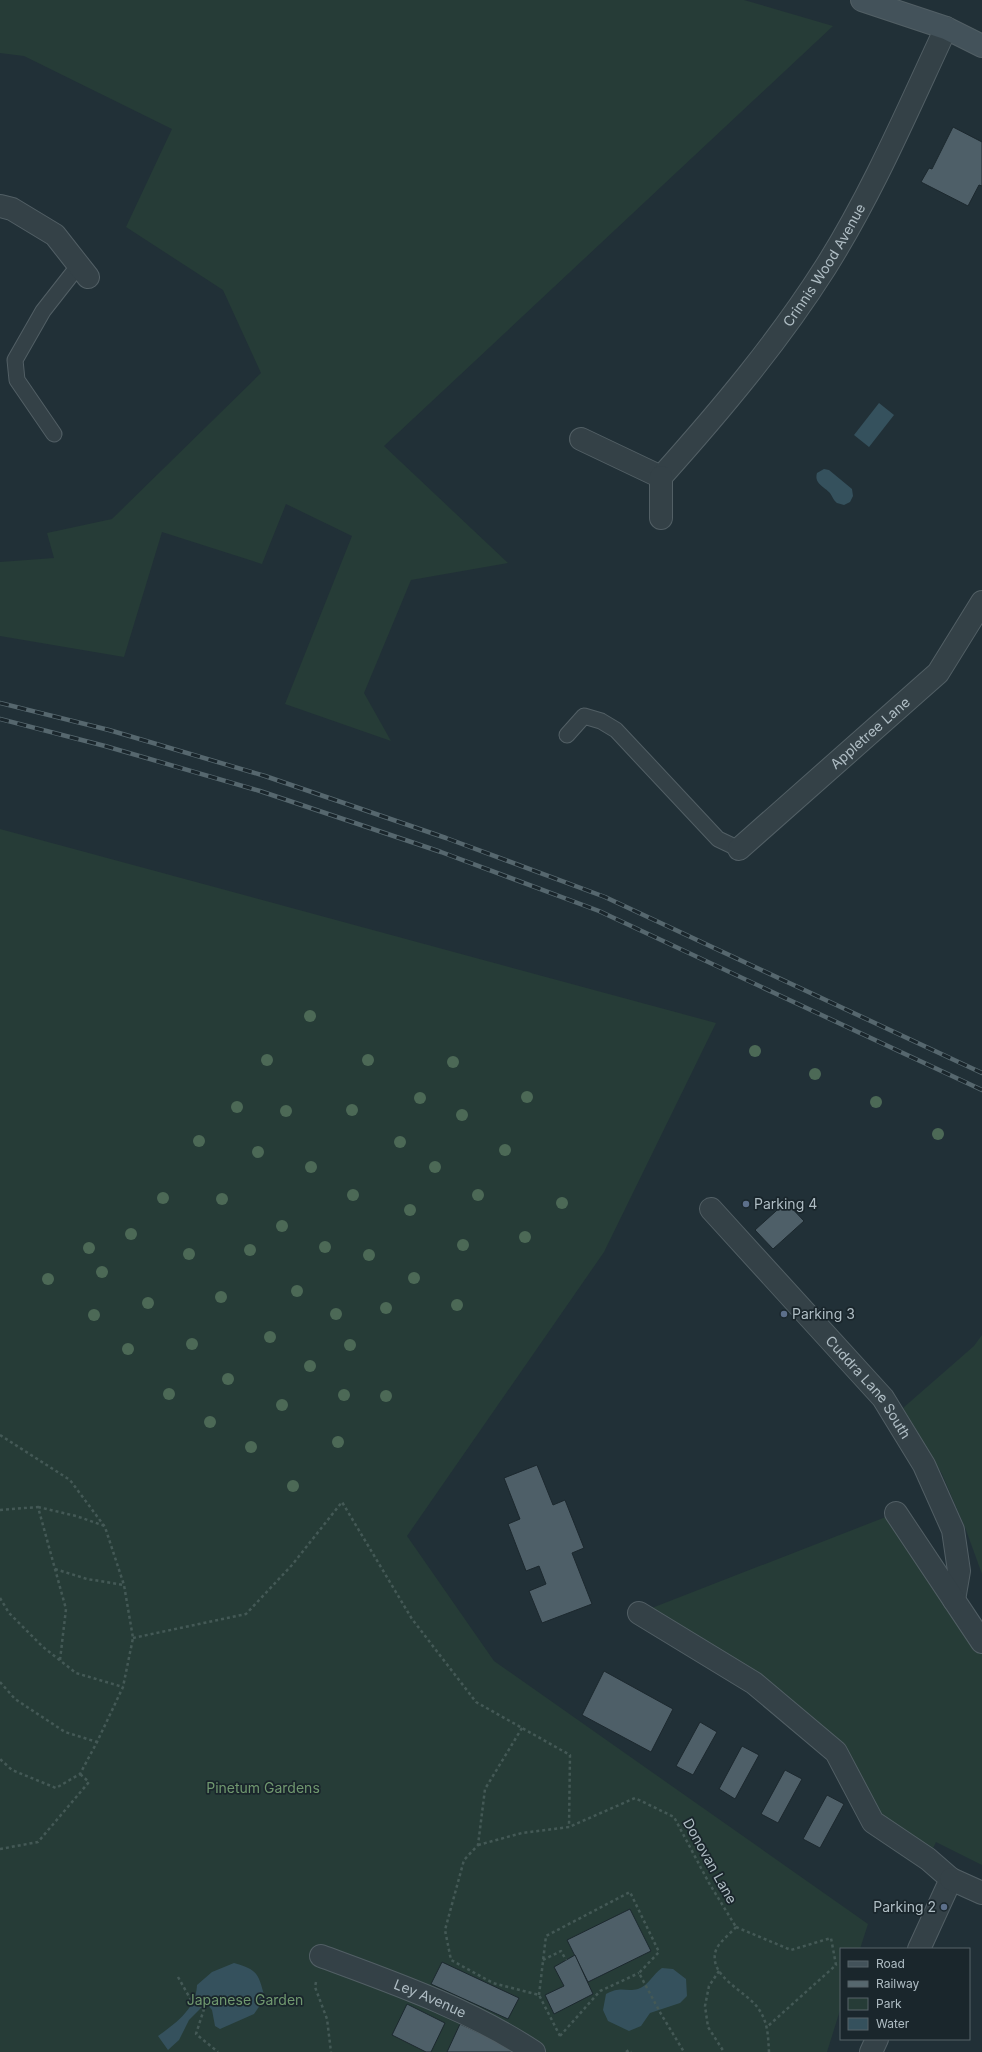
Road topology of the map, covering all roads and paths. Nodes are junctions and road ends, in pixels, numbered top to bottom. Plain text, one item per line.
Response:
1 (862, 0) edge
2 (946, 28) junction
3 (982, 46) edge
4 (0, 206) edge
5 (84, 271) joint
6 (54, 434) dead end
7 (581, 439) dead end
8 (661, 477) junction
9 (661, 518) dead end
10 (982, 602) edge
11 (567, 735) dead end
12 (739, 849) joint
13 (711, 1209) dead end
14 (0, 1435) edge
15 (38, 1507) junction
16 (0, 1510) edge
17 (896, 1513) dead end
18 (105, 1527) junction
19 (55, 1569) junction
20 (124, 1585) junction
21 (0, 1598) edge
22 (954, 1600) junction
23 (639, 1613) dead end
24 (133, 1638) junction
25 (982, 1642) edge
26 (60, 1660) junction
27 (0, 1682) edge
28 (123, 1687) junction
29 (522, 1728) junction
30 (97, 1742) junction
31 (0, 1759) edge
32 (80, 1774) junction
33 (569, 1827) junction
34 (478, 1845) junction
35 (0, 1849) edge
36 (951, 1879) junction
37 (982, 1893) edge
38 (736, 1927) junction
39 (919, 1948) edge
40 (321, 1956) joint
41 (542, 1960) junction
42 (566, 1960) dead end
43 (719, 1971) junction
44 (639, 1972) junction
45 (178, 1977) dead end
46 (539, 1995) junction
47 (768, 2026) junction
48 (560, 2036) junction
49 (877, 2040) edge
50 (555, 2041) dead end
51 (218, 2052) edge
52 (331, 2052) edge
53 (534, 2052) edge
54 (626, 2052) edge
55 (631, 2052) edge
56 (684, 2052) edge
57 (724, 2052) edge
58 (769, 2052) edge
59 (871, 2052) edge

1 - 2 street
2 - 3 street
2 - 8 street, Crinnis Wood Avenue
4 - 5 street
5 - 6 lane
7 - 8 street
8 - 9 street
10 - 12 street, Appletree Lane
11 - 12 lane
13 - 22 street, Cuddra Lane South
14 - 18 path
15 - 16 path
15 - 18 path
15 - 19 path
17 - 22 street
18 - 20 path
19 - 20 path
19 - 26 path
20 - 24 path
21 - 26 path
22 - 25 street
23 - 36 street
24 - 28 path
24 - 29 path
26 - 28 path
27 - 30 path
28 - 30 path
29 - 33 path
29 - 34 path
30 - 32 path
31 - 32 path
32 - 35 path
33 - 34 path, Donovan Lane
33 - 38 path, Donovan Lane
34 - 46 path
36 - 37 street
36 - 39 street
38 - 43 path
38 - 47 path
40 - 52 path
40 - 53 street, Ley Avenue
41 - 42 path
41 - 44 path
41 - 46 path
43 - 47 path
43 - 57 path
44 - 48 path
44 - 56 path
45 - 51 path
46 - 48 path
47 - 58 path
48 - 50 path
49 - 59 street
54 - 55 path

